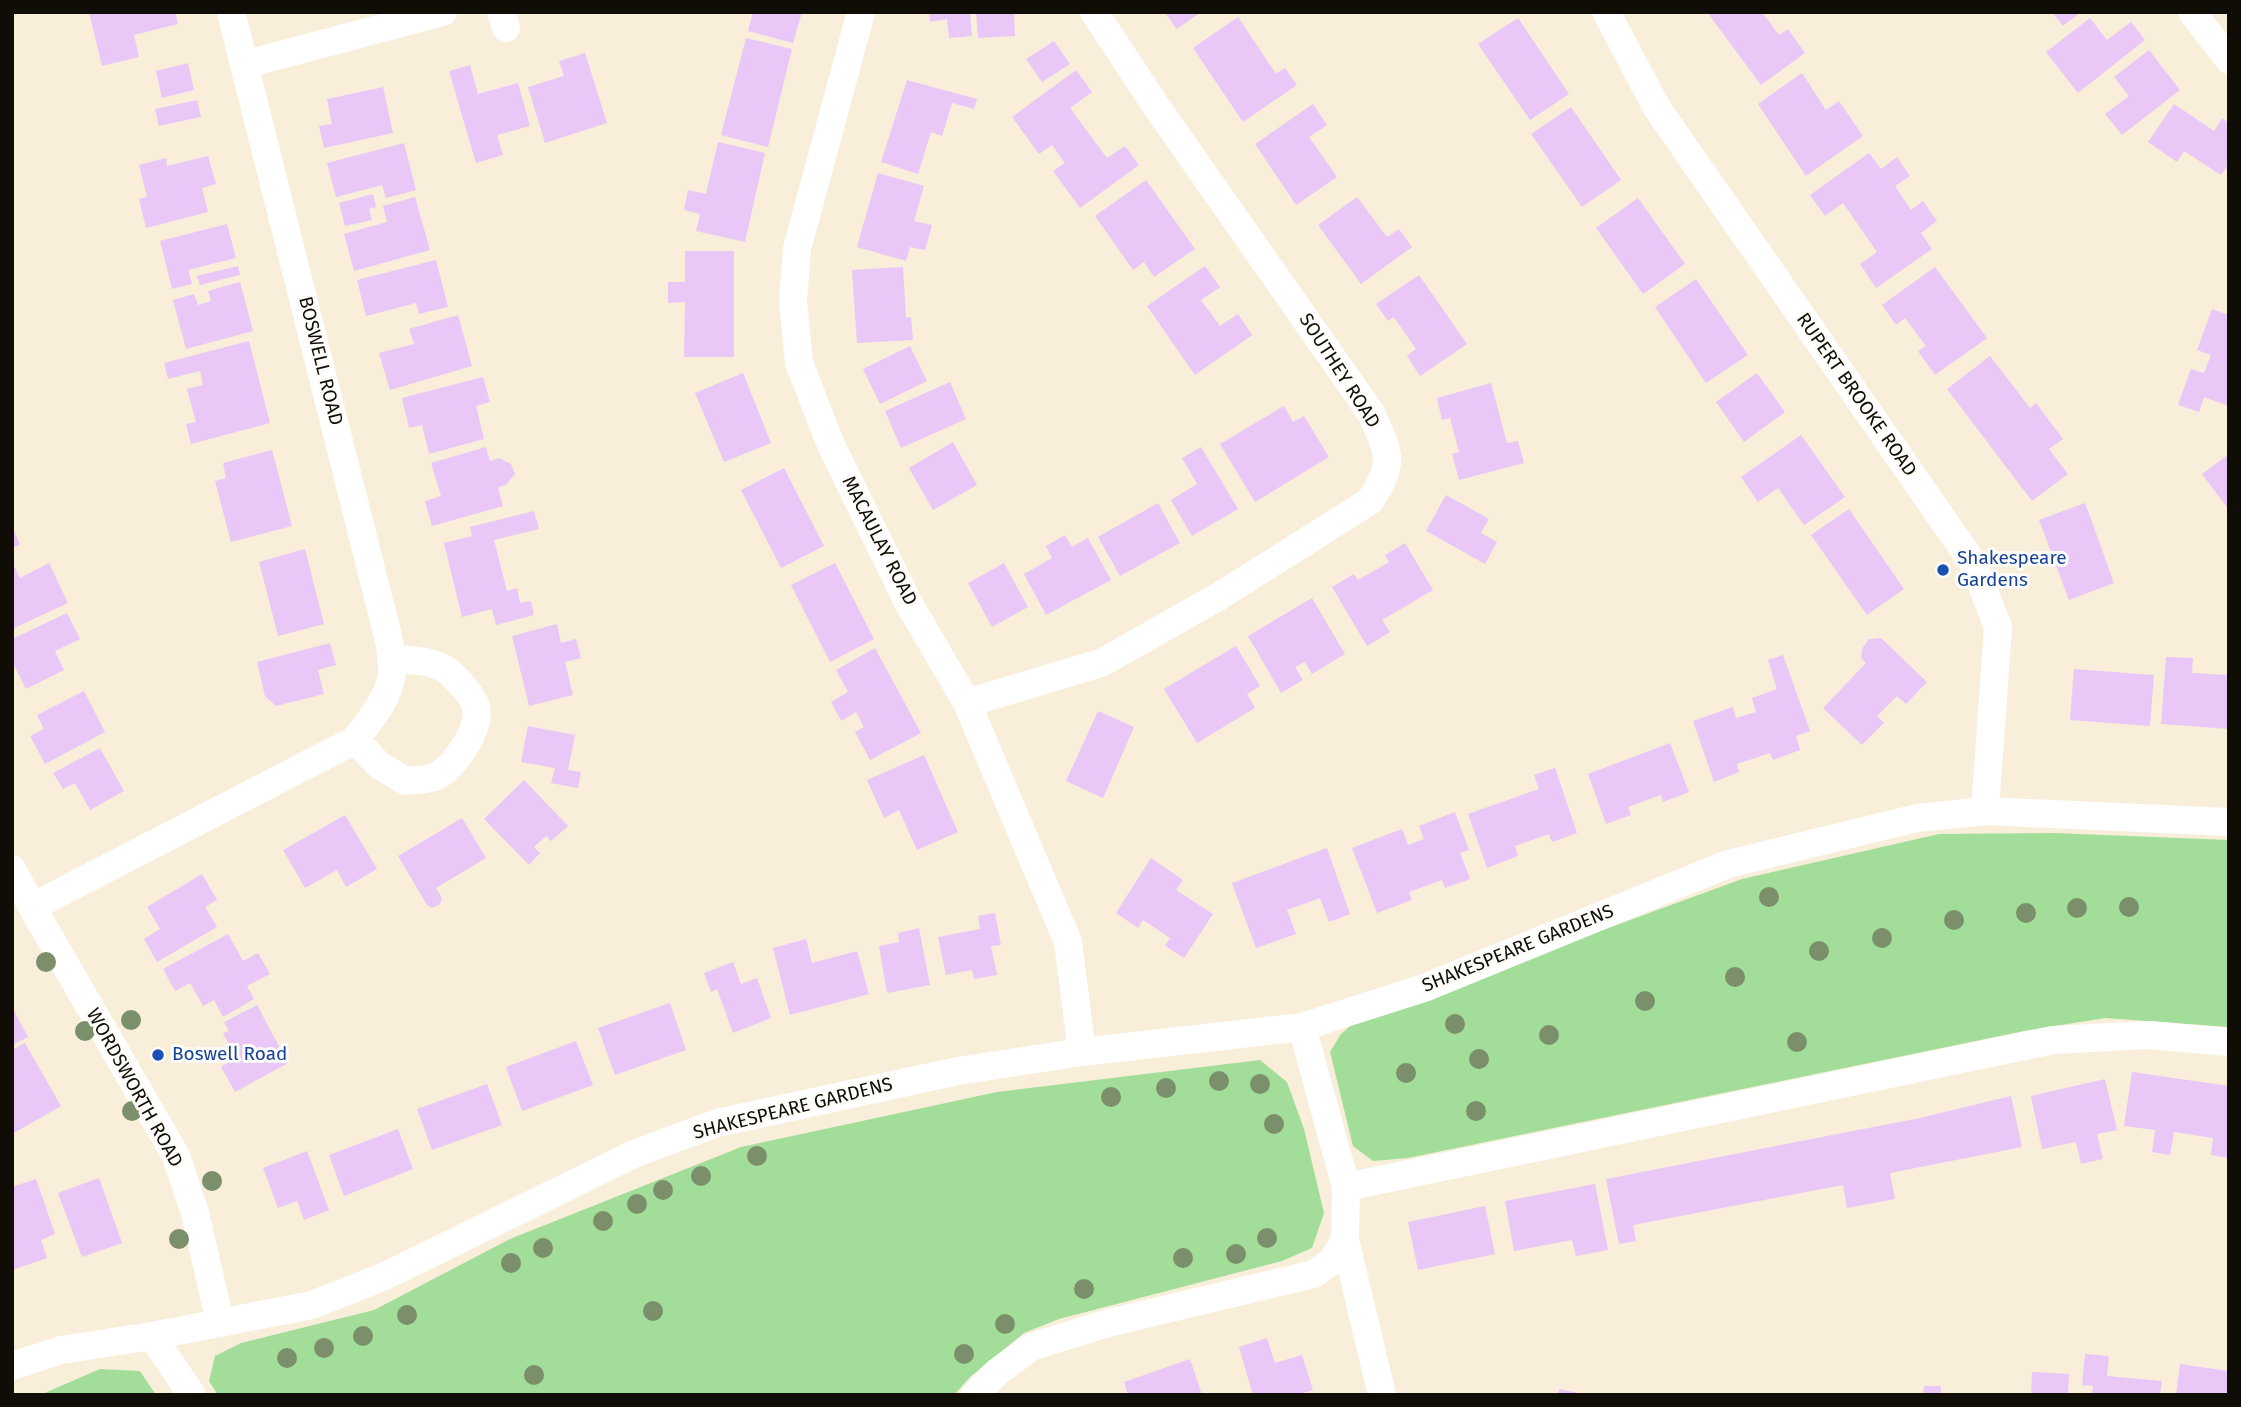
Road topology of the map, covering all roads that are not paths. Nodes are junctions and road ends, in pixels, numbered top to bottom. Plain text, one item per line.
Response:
1 (231, 12) edge
2 (443, 12) edge
3 (861, 12) edge
4 (1094, 12) edge
5 (1606, 12) edge
6 (2192, 12) edge
7 (2229, 60) edge
8 (246, 64) junction
9 (391, 659) junction
10 (967, 703) junction
11 (355, 740) junction
12 (1984, 811) junction
13 (2229, 822) edge
14 (12, 869) edge
15 (32, 907) junction
16 (1301, 1027) junction
17 (2229, 1042) edge
18 (1082, 1052) junction
19 (1346, 1187) junction
20 (1345, 1240) junction
21 (220, 1322) junction
22 (152, 1336) junction
23 (12, 1366) edge
24 (192, 1395) edge
25 (975, 1395) edge
26 (1382, 1395) edge

1 - 8 street, BOSWELL ROAD
2 - 8 street
3 - 10 street, MACAULAY ROAD
4 - 10 street, SOUTHEY ROAD
5 - 12 street, RUPERT BROOKE ROAD
6 - 7 street
8 - 9 street, BOSWELL ROAD
9 - 11 street, BOSWELL ROAD
9 - 11 street
10 - 18 street, MACAULAY ROAD
11 - 15 street, BOSWELL ROAD
12 - 13 street, SHAKESPEARE GARDENS
12 - 16 street, SHAKESPEARE GARDENS
14 - 15 street, WORDSWORTH ROAD
15 - 21 street, WORDSWORTH ROAD
16 - 18 street, SHAKESPEARE GARDENS
16 - 19 street
17 - 19 street
18 - 21 street, SHAKESPEARE GARDENS
19 - 20 street
20 - 25 street
20 - 26 street
21 - 22 street, SHAKESPEARE GARDENS
22 - 23 street, SHAKESPEARE GARDENS
22 - 24 street

